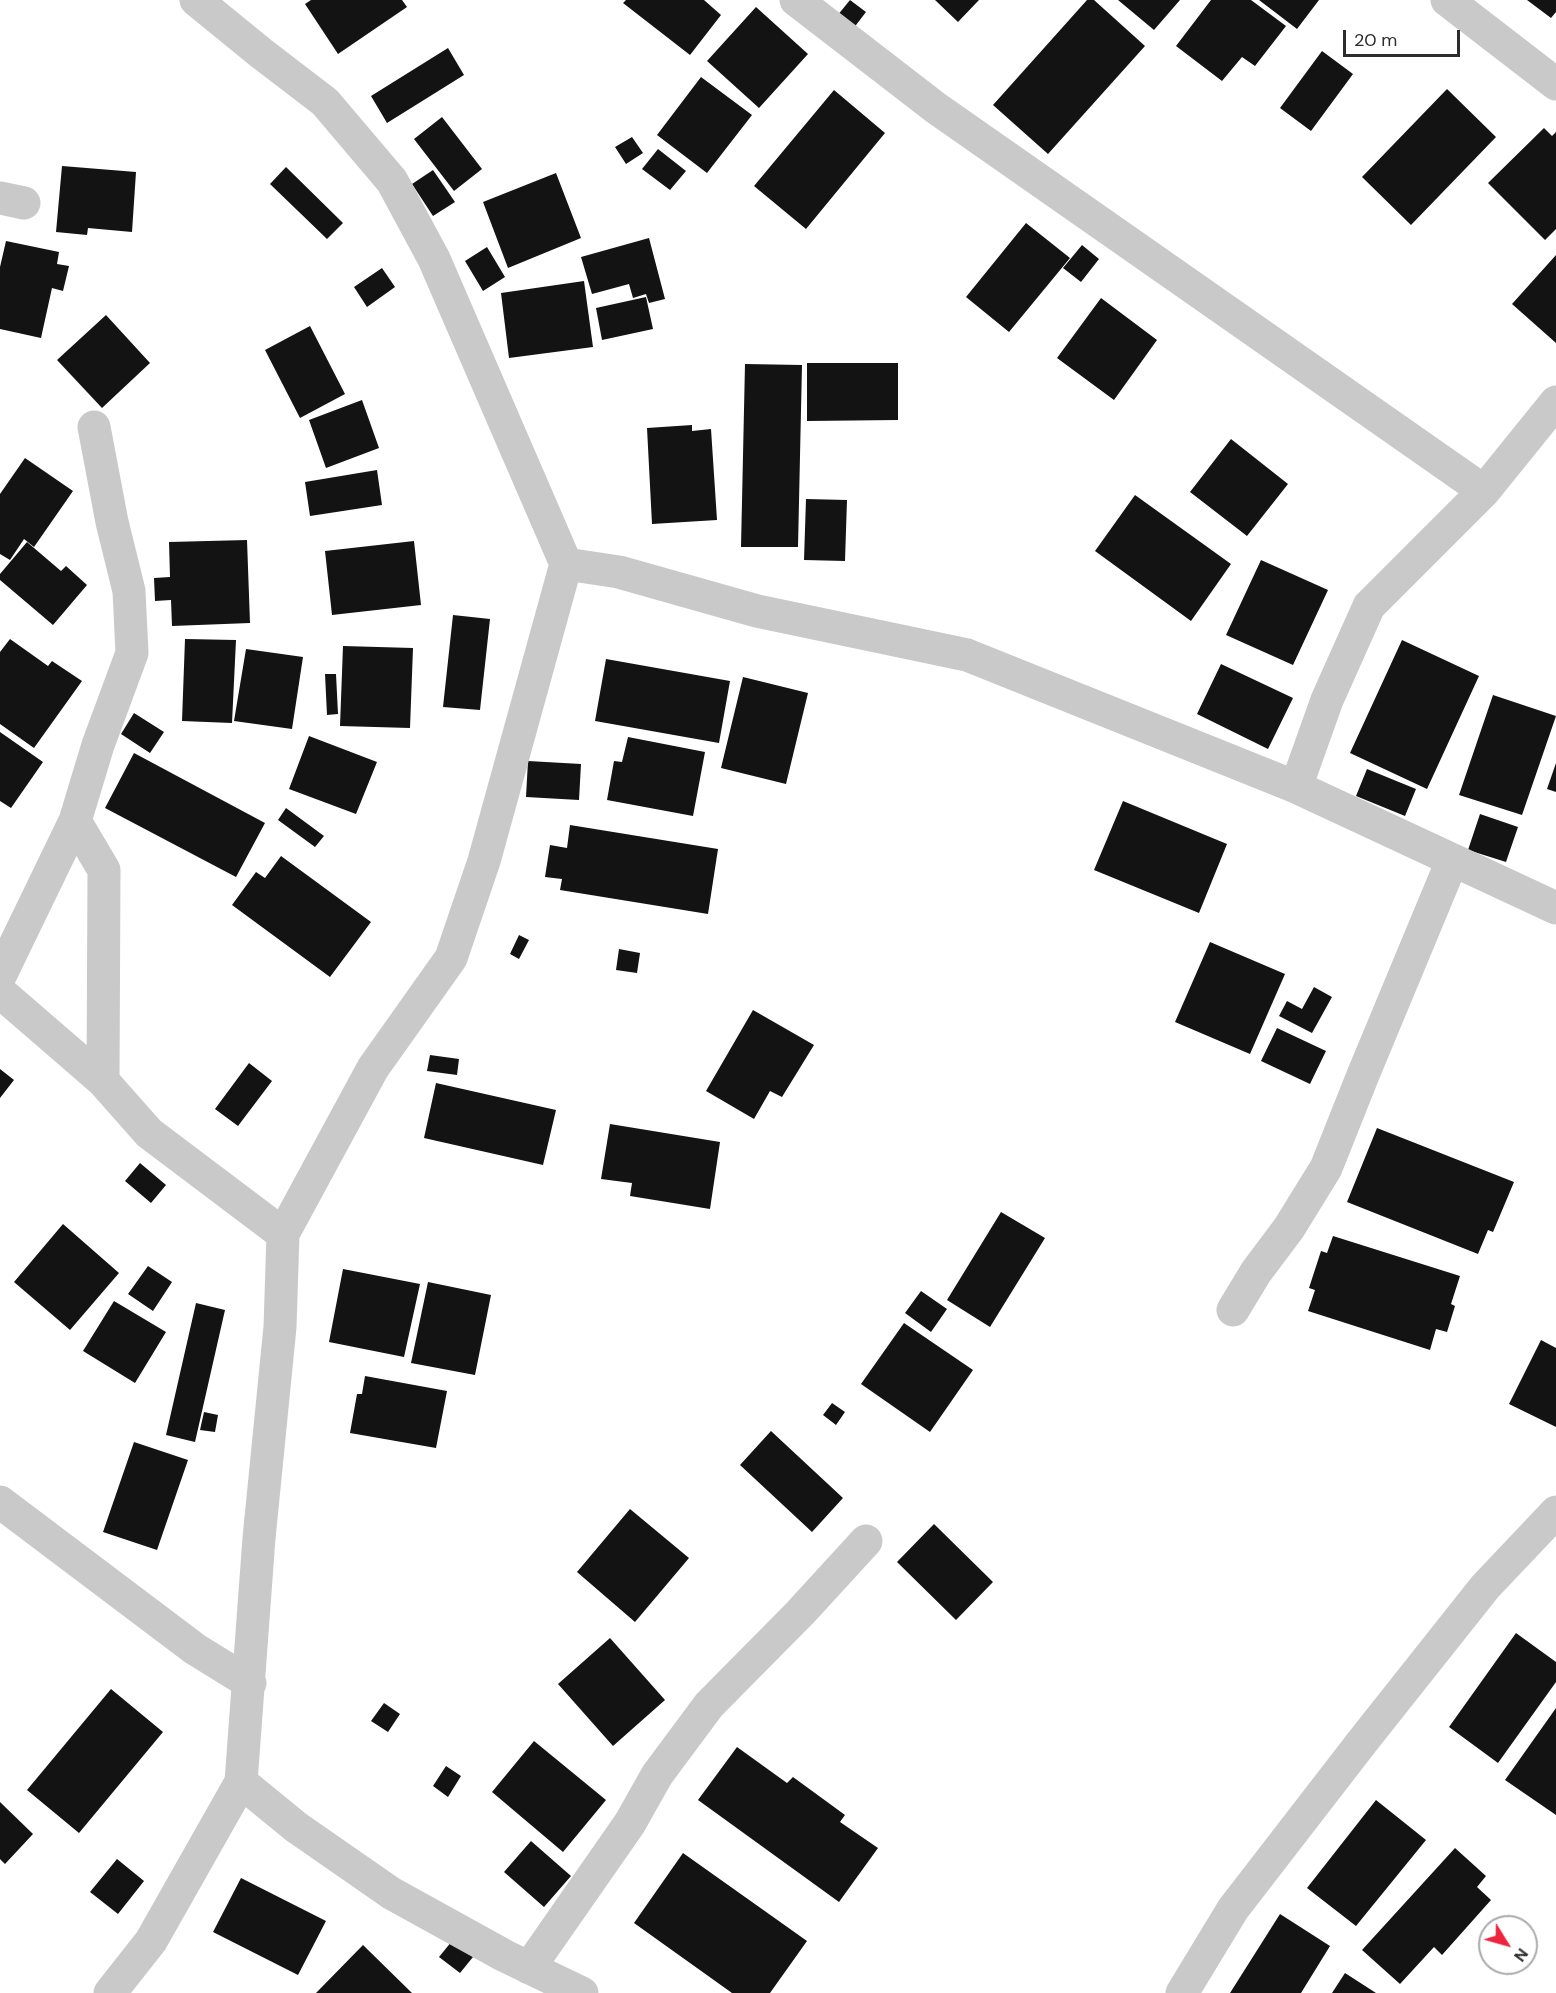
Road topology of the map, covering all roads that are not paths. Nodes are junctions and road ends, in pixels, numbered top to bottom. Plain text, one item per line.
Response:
1 (196, 0) edge
2 (796, 0) edge
3 (1447, 0) edge
4 (1556, 84) edge
5 (1556, 402) edge
6 (94, 427) dead end
7 (1484, 491) junction
8 (566, 564) junction
9 (1296, 787) junction
10 (75, 821) junction
11 (1452, 861) junction
12 (1556, 908) edge
13 (0, 975) edge
14 (0, 992) edge
15 (104, 1081) junction
16 (283, 1234) junction
17 (1233, 1310) dead end
18 (0, 1503) edge
19 (1556, 1512) edge
20 (866, 1541) dead end
21 (250, 1683) junction
22 (241, 1782) junction
23 (529, 1968) junction
24 (110, 1993) edge
25 (582, 1993) edge
26 (1182, 1993) edge

1 - 8 street
2 - 7 street
3 - 4 street
5 - 7 street
6 - 10 street
7 - 9 street
8 - 9 street
8 - 16 street
9 - 11 street
10 - 13 street
10 - 15 street
11 - 12 street
11 - 17 street
14 - 15 street
15 - 16 street
16 - 21 street
18 - 21 street
19 - 26 street
20 - 23 street
21 - 22 street
22 - 23 street
22 - 24 street
23 - 25 street

